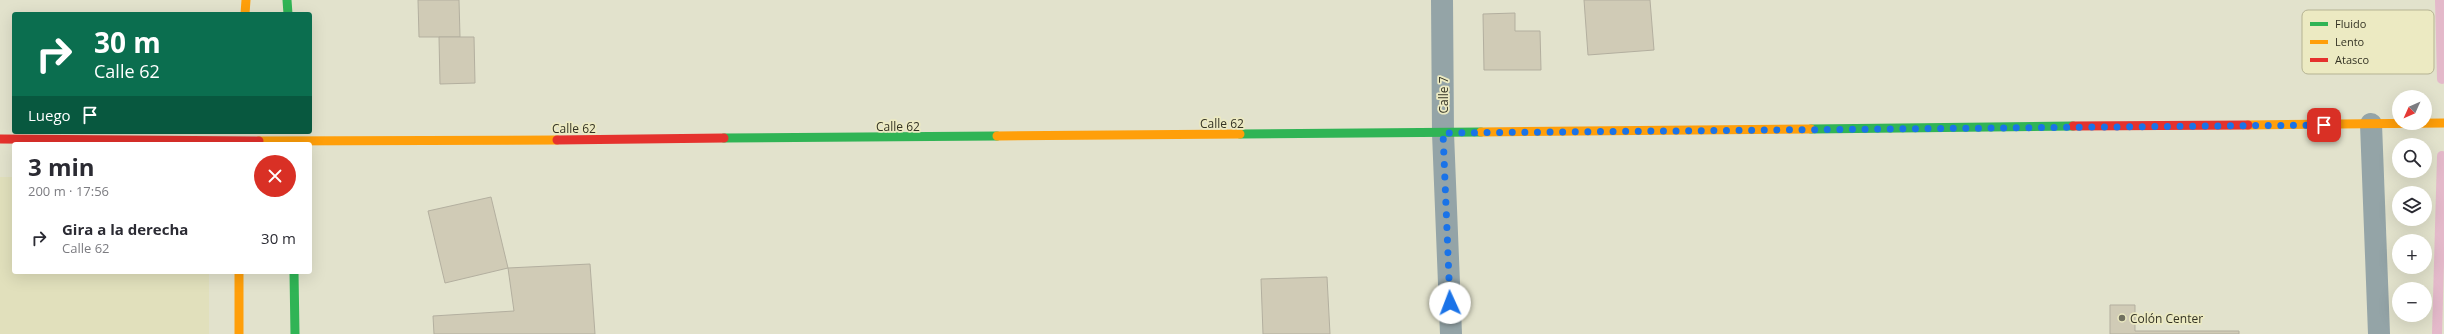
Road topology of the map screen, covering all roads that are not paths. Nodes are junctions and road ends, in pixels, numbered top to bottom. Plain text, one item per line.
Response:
1 (246, 0) edge
2 (288, 0) edge
3 (1442, 0) edge
4 (245, 12) edge
5 (288, 12) edge
6 (2444, 123) edge
7 (2371, 124) junction
8 (1443, 133) junction
9 (0, 139) edge
10 (238, 139) edge
11 (280, 142) edge
12 (312, 143) edge
13 (239, 274) edge
14 (294, 274) edge
15 (239, 334) edge
16 (295, 334) edge
17 (1451, 334) edge
18 (2379, 334) edge

1 - 4 street
2 - 5 street
3 - 8 street, Calle 7
6 - 7 street, Calle 62
7 - 8 street, Calle 62
7 - 18 street
8 - 12 street, Calle 62
8 - 17 street, Calle 7
9 - 10 street, Calle 62
10 - 11 street, Calle 62
13 - 15 street
14 - 16 street

